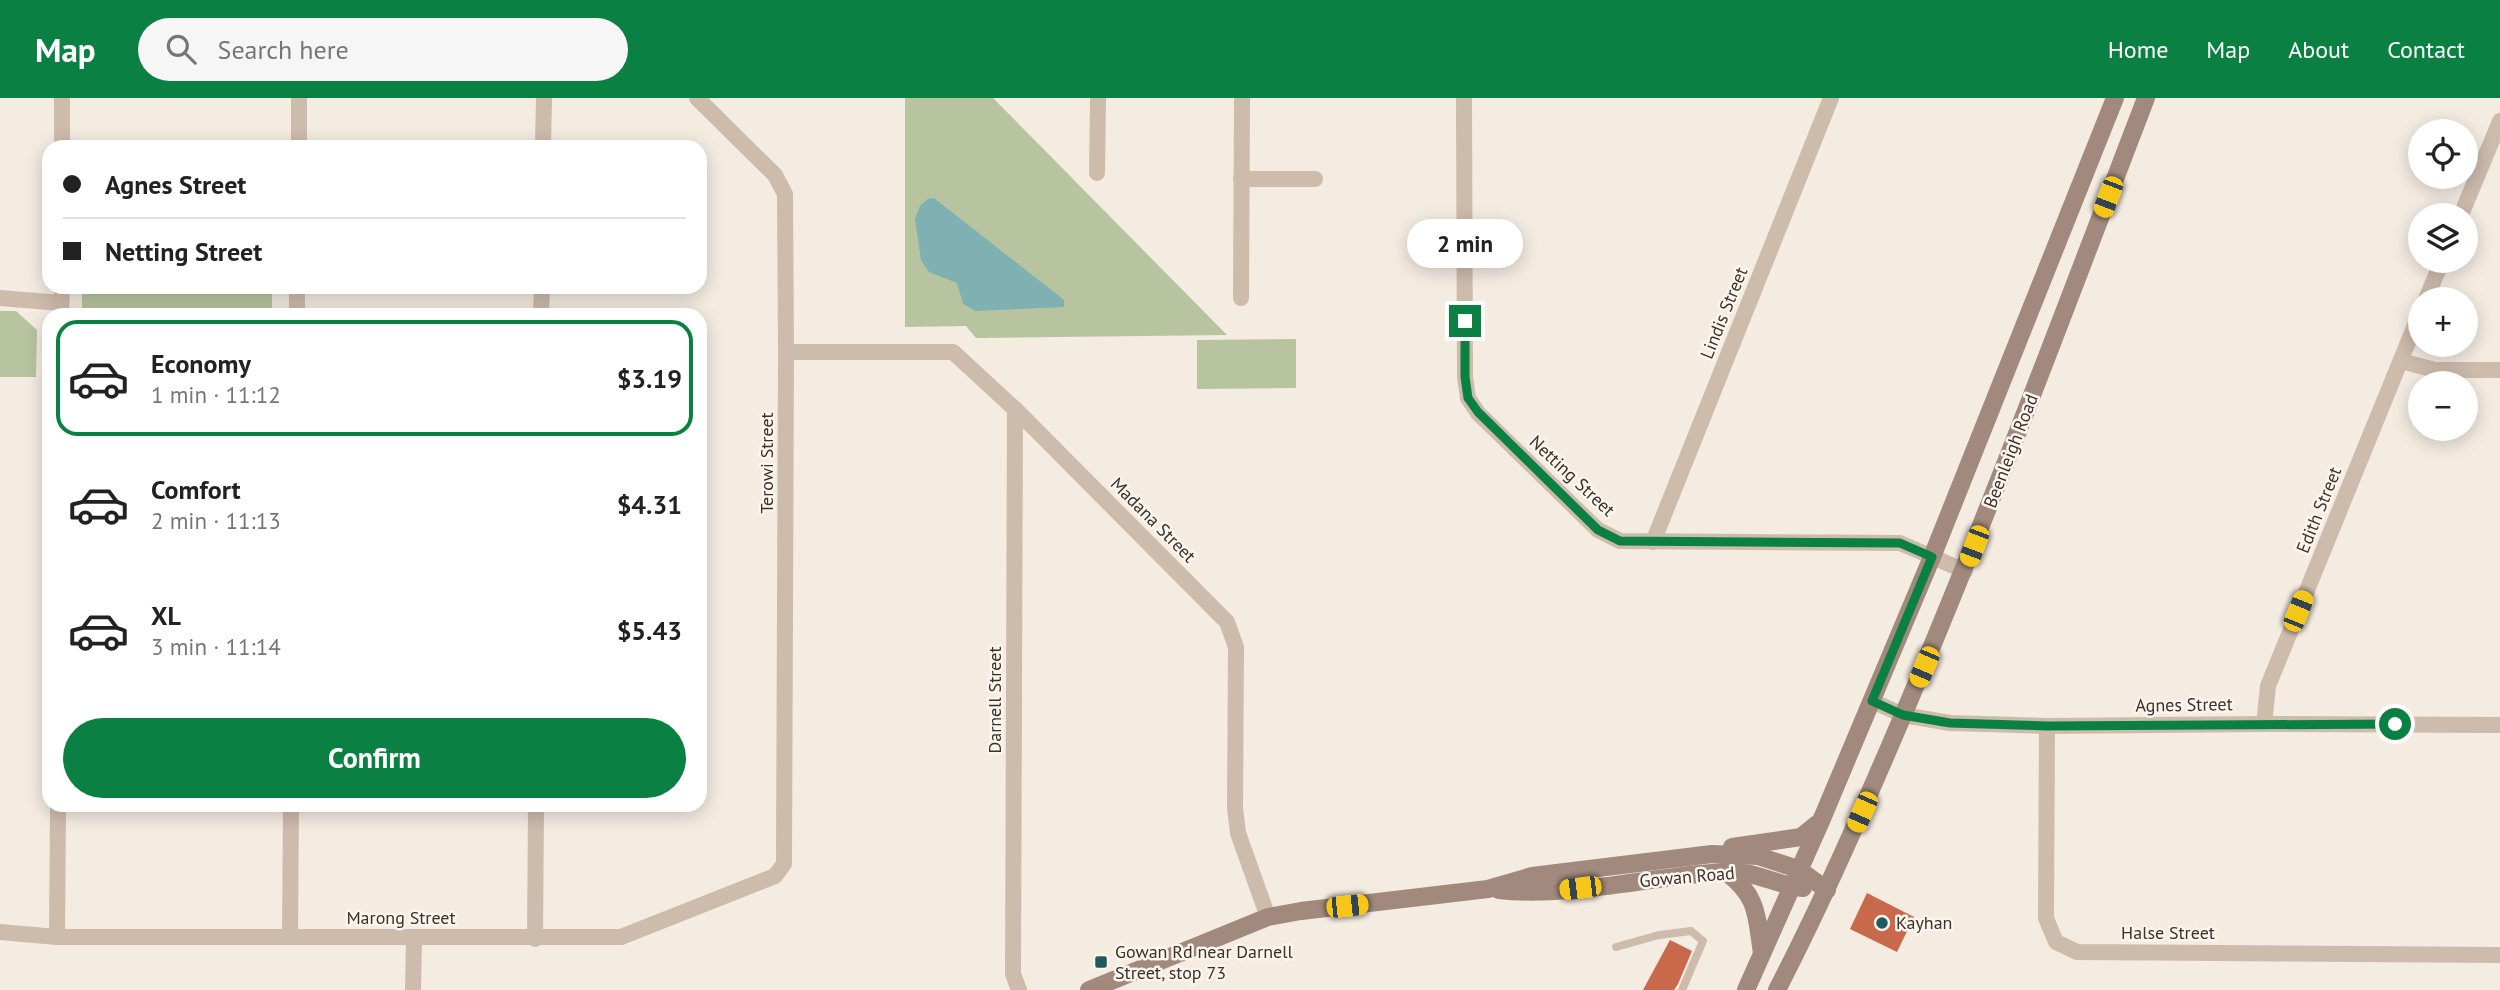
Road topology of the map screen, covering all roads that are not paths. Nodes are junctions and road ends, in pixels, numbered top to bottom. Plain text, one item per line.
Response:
1 (62, 98) edge
2 (299, 98) edge
3 (544, 98) edge
4 (697, 98) edge
5 (1098, 98) edge
6 (1242, 98) edge
7 (1464, 98) edge
8 (1831, 98) edge
9 (2115, 98) edge
10 (2146, 98) edge
11 (2500, 121) edge
12 (62, 140) edge
13 (299, 140) edge
14 (543, 140) edge
15 (1097, 173) dead end
16 (1241, 179) junction
17 (1315, 180) dead end
18 (2466, 203) edge
19 (0, 298) edge
20 (1241, 298) dead end
21 (61, 302) edge
22 (2408, 343) edge
23 (786, 352) junction
24 (2401, 361) junction
25 (2500, 370) edge
26 (1015, 409) junction
27 (1653, 542) junction
28 (1932, 557) junction
29 (1965, 570) junction
30 (1872, 701) junction
31 (1903, 715) junction
32 (2264, 724) junction
33 (2500, 725) edge
34 (2047, 726) junction
35 (58, 812) edge
36 (291, 812) edge
37 (536, 812) edge
38 (1821, 821) junction
39 (1712, 855) junction
40 (784, 864) joint
41 (1798, 869) junction
42 (1726, 872) junction
43 (1791, 887) junction
44 (1488, 889) junction
45 (1827, 890) junction
46 (1268, 917) junction
47 (0, 932) edge
48 (57, 937) junction
49 (290, 937) junction
50 (414, 938) junction
51 (535, 939) junction
52 (1616, 947) dead end
53 (1762, 953) junction
54 (2500, 955) edge
55 (413, 990) edge
56 (1019, 990) edge
57 (1089, 990) edge
58 (1682, 990) edge
59 (1746, 990) edge
60 (1777, 990) edge

1 - 12 street
2 - 13 street
3 - 14 street
4 - 23 street, Terowi Street
5 - 15 street
6 - 16 street
7 - 27 street, Netting Street
8 - 27 street, Lindis Street
9 - 28 main road, Beenleigh Road
10 - 29 main road, Beenleigh Road
11 - 18 street
16 - 17 street
16 - 20 street
19 - 21 street
22 - 24 street, Edith Street
23 - 26 street, Madana Street
23 - 40 street, Terowi Street
24 - 25 street
24 - 32 street, Edith Street
26 - 46 street, Madana Street
26 - 56 street, Darnell Street
27 - 28 street, Netting Street
28 - 29 street, Netting Street
28 - 30 main road, Beenleigh Road
29 - 31 main road, Beenleigh Road
30 - 31 street, Agnes Street
30 - 38 main road, Beenleigh Road
31 - 34 street, Agnes Street
31 - 45 main road, Beenleigh Road
32 - 33 street, Agnes Street
32 - 34 street, Agnes Street
34 - 54 street, Halse Street
35 - 48 street
36 - 49 street
37 - 51 street
38 - 39 main road
38 - 41 main road, Beenleigh Road
39 - 41 main road, Gowan Road
39 - 44 main road, Gowan Road
40 - 51 street, Marong Street
41 - 43 main road, Beenleigh Road
41 - 45 main road, Gowan Road
42 - 43 main road, Gowan Road
42 - 44 main road, Gowan Road
42 - 53 main road
43 - 45 main road, Gowan Road
43 - 53 main road, Beenleigh Road
44 - 46 main road, Gowan Road
45 - 60 main road, Beenleigh Road
46 - 57 main road, Gowan Road
47 - 48 street, Marong Street
48 - 49 street, Marong Street
49 - 50 street, Marong Street
50 - 51 street, Marong Street
50 - 55 street
52 - 58 lane
53 - 59 main road, Beenleigh Road

